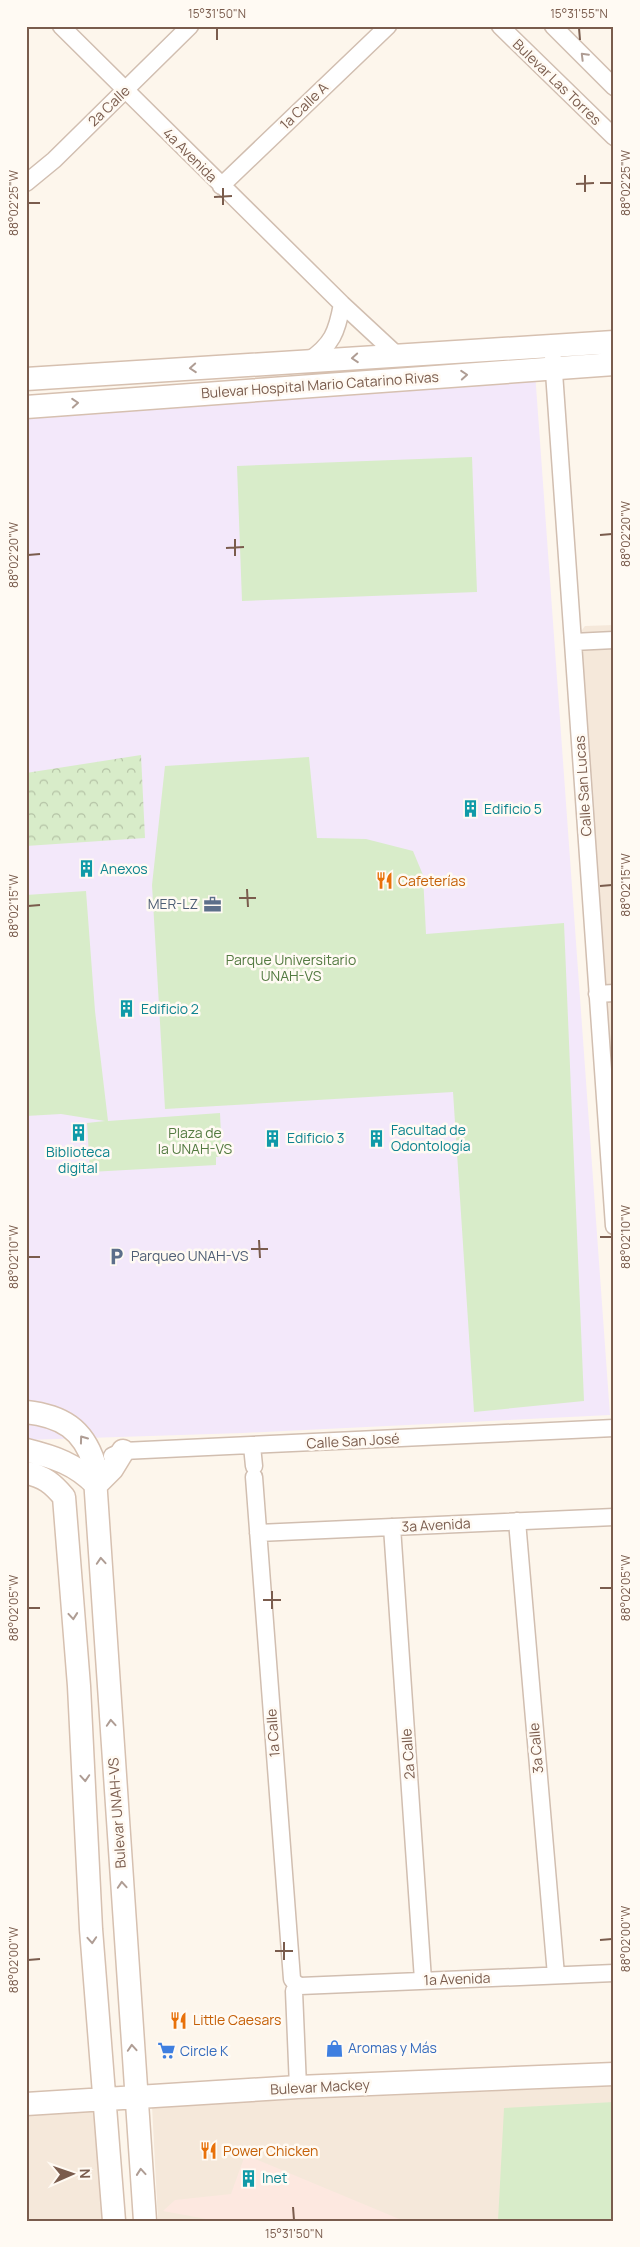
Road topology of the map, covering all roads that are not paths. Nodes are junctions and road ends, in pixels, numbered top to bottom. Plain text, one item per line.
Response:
1 (61, 26) edge
2 (190, 26) edge
3 (388, 26) edge
4 (500, 26) edge
5 (553, 26) edge
6 (614, 87) edge
7 (126, 90) junction
8 (614, 137) edge
9 (26, 183) edge
10 (221, 186) junction
11 (342, 304) junction
12 (614, 342) edge
13 (552, 346) junction
14 (397, 355) junction
15 (308, 361) junction
16 (614, 364) edge
17 (554, 368) junction
18 (26, 379) edge
19 (26, 407) edge
20 (614, 640) edge
21 (573, 642) junction
22 (606, 993) edge
23 (614, 1226) edge
24 (26, 1412) edge
25 (614, 1428) edge
26 (252, 1446) junction
27 (26, 1450) edge
28 (123, 1451) joint
29 (26, 1473) edge
30 (95, 1474) junction
31 (614, 1517) edge
32 (517, 1521) junction
33 (392, 1527) junction
34 (258, 1533) junction
35 (614, 1973) edge
36 (556, 1975) junction
37 (423, 1980) junction
38 (297, 1988) junction
39 (614, 2074) edge
40 (298, 2087) junction
41 (135, 2096) junction
42 (104, 2099) junction
43 (26, 2104) edge
44 (114, 2221) edge
45 (145, 2221) edge

1 - 7 street, 4a Avenida
2 - 7 street, 2a Calle
3 - 10 street, 1a Calle A
4 - 8 street, Bulevar Las Torres
6 -> 5 street
7 - 9 street, 2a Calle
7 - 10 street, 4a Avenida
10 - 11 street, 4a Avenida
11 - 14 street, 4a Avenida
11 - 15 street
12 - 13 main road, Bulevar Hospital Mario Catarino Rivas
13 - 14 main road, Bulevar Hospital Mario Catarino Rivas
13 - 17 street, Calle San Lucas
14 -> 15 main road, Bulevar Hospital Mario Catarino Rivas
15 -> 18 main road, Bulevar Hospital Mario Catarino Rivas
16 - 17 main road, Bulevar Hospital Mario Catarino Rivas
19 -> 17 main road, Bulevar Hospital Mario Catarino Rivas
17 - 21 street, Calle San Lucas
20 - 21 street
21 - 22 street, Calle San Lucas
22 - 23 street, Calle San Lucas
30 -> 24 main road, Bulevar UNAH-VS
25 - 26 street, Calle San José
26 - 28 street, Calle San José
26 - 34 street, 1a Calle
27 - 30 main road
28 - 30 main road
29 -> 42 main road
41 -> 30 main road, Bulevar UNAH-VS
31 - 32 street, 3a Avenida
32 - 33 street, 3a Avenida
32 - 36 street, 3a Calle
33 - 34 street, 3a Avenida
33 - 37 street, 2a Calle
34 - 38 street, 1a Calle
35 - 36 street, 1a Avenida
36 - 37 street, 1a Avenida
37 - 38 street, 1a Avenida
38 - 40 street, 1a Calle
39 - 40 main road, Bulevar Mackey
40 - 41 main road, Bulevar Mackey
41 - 42 main road, Bulevar Mackey
45 -> 41 main road, Bulevar UNAH-VS
42 - 43 main road, Bulevar Mackey
42 - 44 main road

